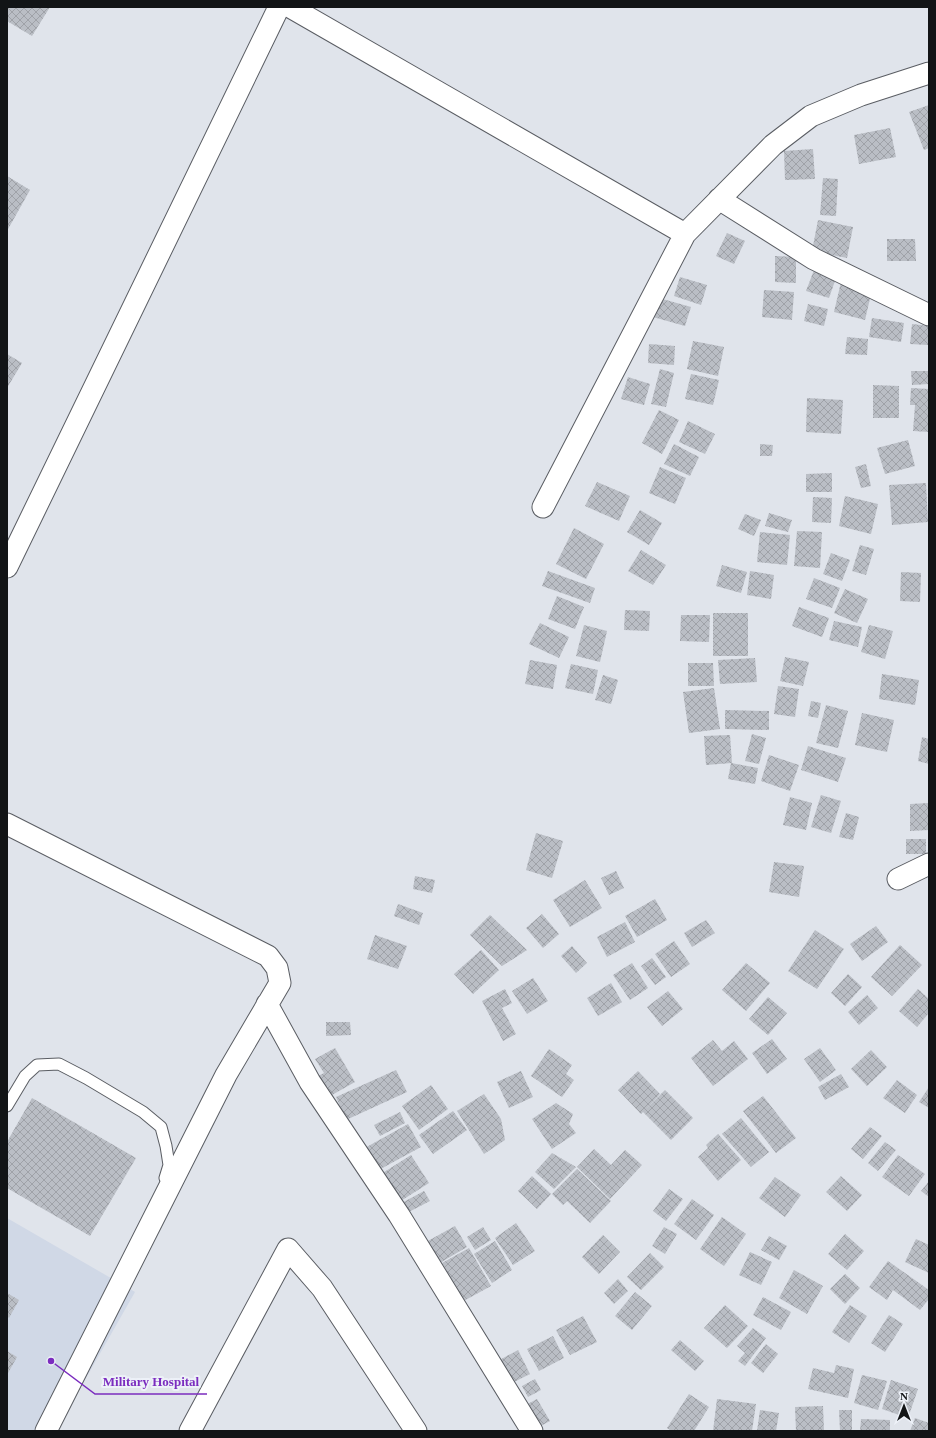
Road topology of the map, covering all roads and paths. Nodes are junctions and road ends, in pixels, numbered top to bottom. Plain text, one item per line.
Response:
1 (279, 7) edge
2 (290, 7) edge
3 (929, 73) edge
4 (719, 199) junction
5 (684, 234) junction
6 (929, 315) edge
7 (543, 507) dead end
8 (7, 567) edge
9 (7, 824) edge
10 (929, 864) edge
11 (898, 879) dead end
12 (267, 1004) junction
13 (7, 1106) edge
14 (37, 1431) edge
15 (46, 1431) edge
16 (190, 1431) edge
17 (416, 1431) edge
18 (532, 1431) edge

1 - 8 street
2 - 5 street
3 - 4 street
4 - 5 street
4 - 6 street
5 - 7 street
9 - 12 street
10 - 11 street
12 - 15 street
12 - 18 street
13 - 14 lane
16 - 17 street

